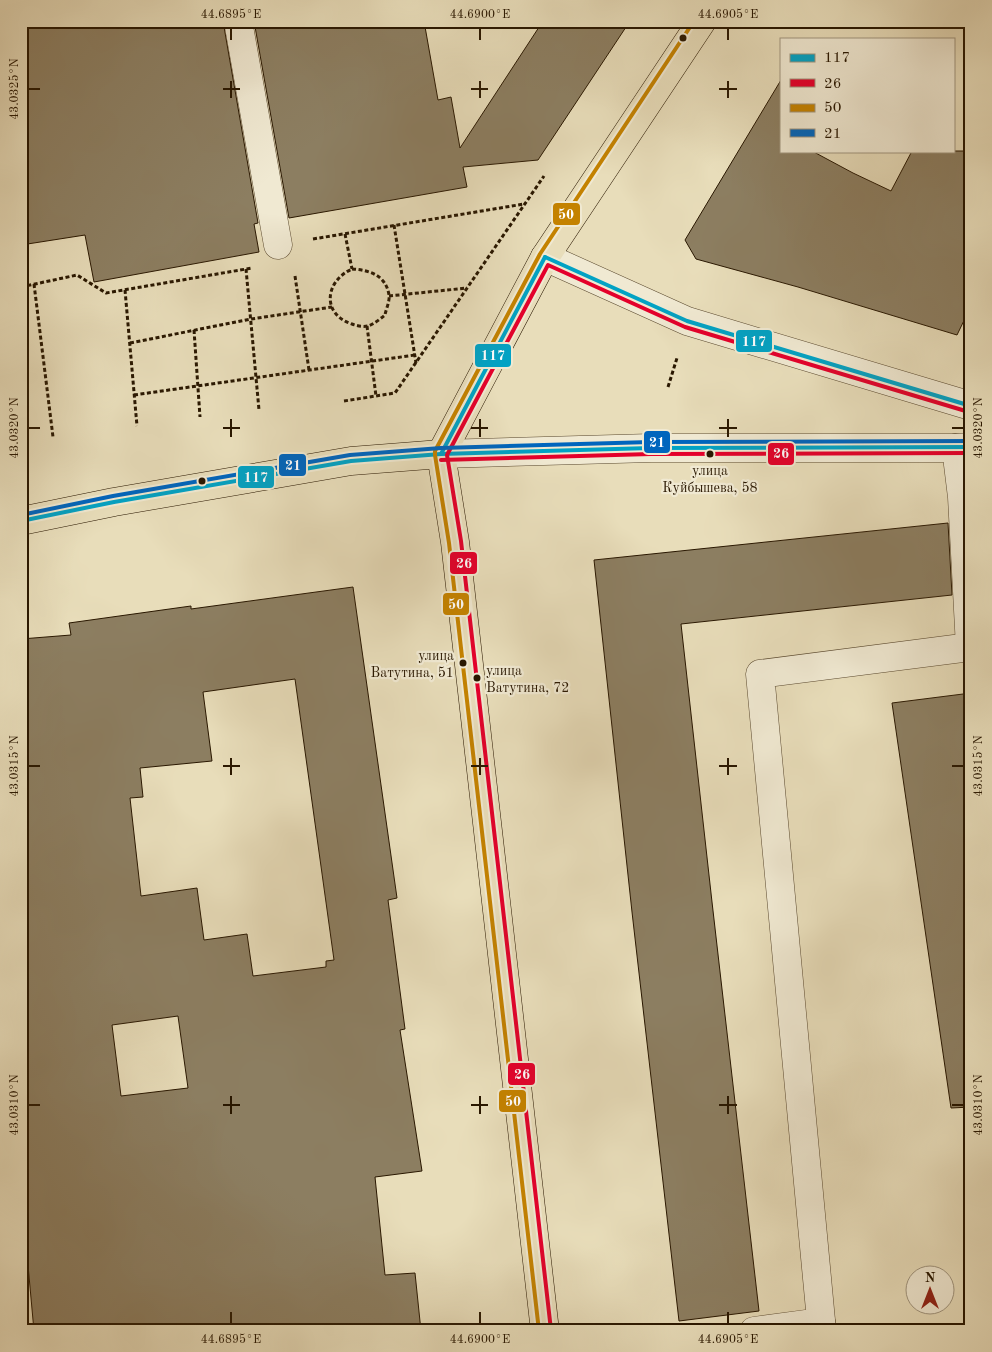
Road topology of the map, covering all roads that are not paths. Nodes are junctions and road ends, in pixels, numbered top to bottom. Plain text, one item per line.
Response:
1 (238, 21) edge
2 (702, 21) edge
3 (284, 244) road end
4 (545, 257) junction
5 (971, 406) edge
6 (964, 447) edge
7 (441, 454) junction
8 (21, 521) edge
9 (822, 1326) edge
10 (544, 1331) edge
11 (754, 1331) edge

1 - 3 street
2 - 4 main road
4 - 5 street
4 - 7 main road
6 - 7 street
6 - 9 street
7 - 8 main road
7 - 10 main road
9 - 11 street

